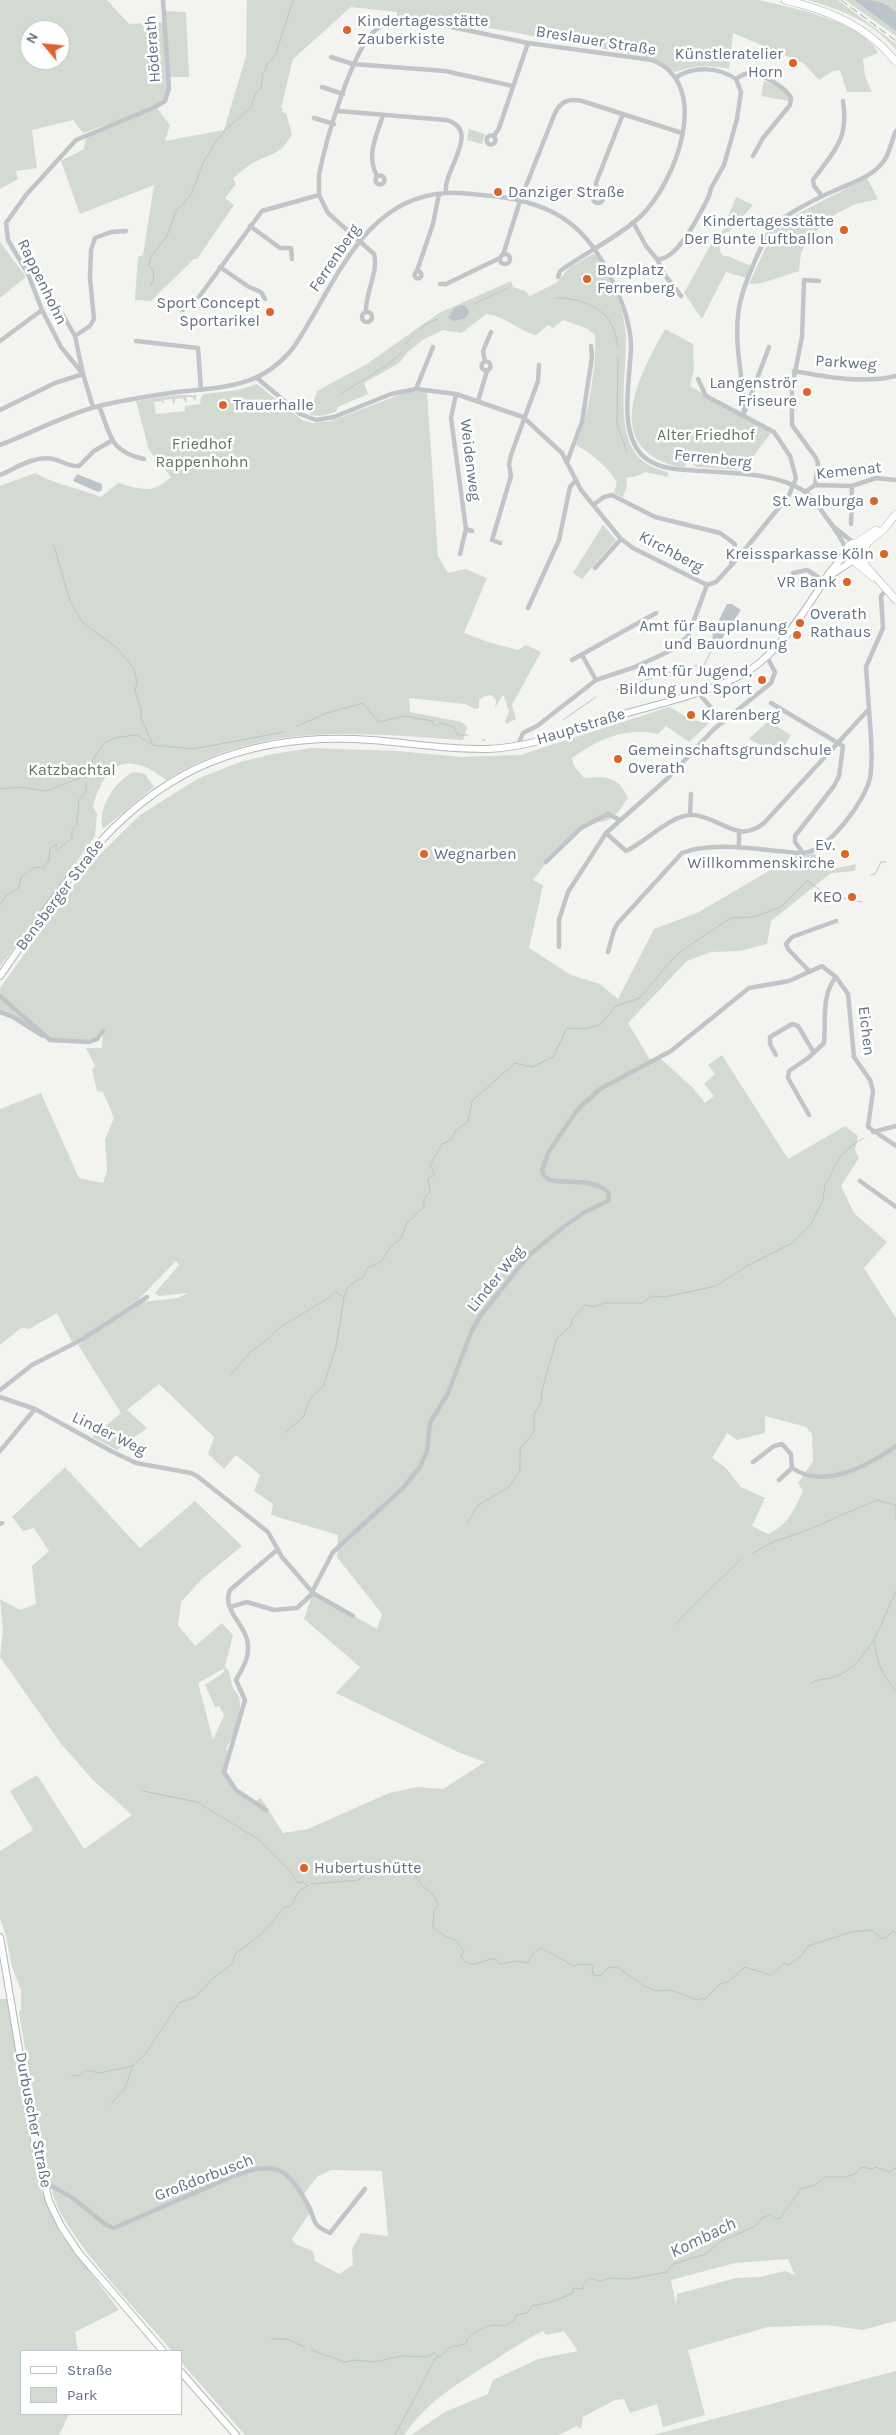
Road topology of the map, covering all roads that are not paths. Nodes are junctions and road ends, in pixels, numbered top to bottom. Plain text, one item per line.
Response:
1 (163, 0) edge
2 (785, 0) edge
3 (528, 43) junction
4 (331, 57) dead end
5 (896, 62) edge
6 (353, 64) junction
7 (677, 78) junction
8 (736, 78) junction
9 (513, 86) junction
10 (322, 87) dead end
11 (343, 94) junction
12 (168, 95) joint
13 (843, 102) dead end
14 (338, 111) junction
15 (623, 114) junction
16 (383, 115) junction
17 (314, 118) dead end
18 (334, 124) junction
19 (896, 131) edge
20 (682, 132) junction
21 (494, 136) dead end
22 (753, 156) dead end
23 (377, 176) dead end
24 (597, 192) dead end
25 (446, 193) junction
26 (439, 194) junction
27 (319, 196) junction
28 (822, 196) junction
29 (520, 201) junction
30 (633, 222) junction
31 (250, 226) junction
32 (126, 231) dead end
33 (359, 241) junction
34 (595, 248) junction
35 (292, 259) dead end
36 (657, 259) junction
37 (220, 266) junction
38 (417, 272) dead end
39 (558, 277) dead end
40 (819, 281) dead end
41 (440, 284) dead end
42 (681, 296) dead end
43 (265, 299) dead end
44 (42, 310) junction
45 (182, 310) dead end
46 (366, 312) dead end
47 (63, 315) dead end
48 (491, 332) dead end
49 (75, 336) junction
50 (0, 341) edge
51 (136, 341) dead end
52 (591, 346) dead end
53 (433, 347) dead end
54 (769, 347) dead end
55 (539, 365) dead end
56 (794, 371) junction
57 (83, 374) junction
58 (896, 376) edge
59 (257, 378) junction
60 (698, 379) dead end
61 (416, 389) junction
62 (201, 390) junction
63 (456, 394) junction
64 (478, 401) junction
65 (96, 407) junction
66 (0, 410) edge
67 (744, 415) junction
68 (523, 418) junction
69 (111, 441) junction
70 (0, 445) edge
71 (144, 458) dead end
72 (567, 462) junction
73 (0, 475) edge
74 (576, 480) junction
75 (896, 480) edge
76 (814, 485) junction
77 (794, 486) junction
78 (852, 486) junction
79 (806, 492) junction
80 (593, 505) junction
81 (892, 519) edge
82 (851, 524) dead end
83 (834, 527) junction
84 (466, 530) junction
85 (472, 531) dead end
86 (621, 539) junction
87 (855, 543) junction
88 (500, 544) dead end
89 (846, 551) junction
90 (460, 554) dead end
91 (863, 554) junction
92 (853, 561) junction
93 (731, 566) junction
94 (595, 568) dead end
95 (793, 574) dead end
96 (826, 579) junction
97 (879, 581) junction
98 (707, 585) junction
99 (887, 589) junction
100 (896, 600) edge
101 (528, 608) dead end
102 (656, 614) dead end
103 (582, 655) junction
104 (766, 657) junction
105 (572, 660) dead end
106 (596, 680) junction
107 (699, 691) junction
108 (771, 702) dead end
109 (869, 709) junction
110 (723, 722) junction
111 (839, 742) junction
112 (518, 746) junction
113 (463, 748) joint
114 (691, 794) dead end
115 (690, 814) junction
116 (620, 820) junction
117 (739, 832) junction
118 (606, 834) junction
119 (739, 847) junction
120 (803, 853) junction
121 (546, 862) dead end
122 (836, 921) dead end
123 (559, 947) dead end
124 (608, 952) dead end
125 (808, 970) junction
126 (0, 976) edge
127 (836, 977) junction
128 (0, 996) edge
129 (0, 1012) edge
130 (103, 1031) dead end
131 (46, 1038) junction
132 (814, 1053) junction
133 (776, 1055) dead end
134 (809, 1115) dead end
135 (896, 1126) edge
136 (875, 1134) junction
137 (896, 1146) edge
138 (860, 1181) dead end
139 (896, 1207) edge
140 (147, 1298) dead end
141 (0, 1390) edge
142 (0, 1397) edge
143 (35, 1409) junction
144 (896, 1446) edge
145 (0, 1450) edge
146 (753, 1462) dead end
147 (792, 1468) junction
148 (779, 1480) dead end
149 (278, 1550) junction
150 (313, 1592) junction
151 (230, 1607) junction
152 (353, 1616) dead end
153 (266, 1810) dead end
154 (0, 1938) edge
155 (44, 2184) junction
156 (364, 2189) dead end
157 (162, 2350) edge
158 (182, 2373) edge
159 (236, 2435) edge

1 - 12 street, Höderath
2 - 5 main road
3 - 6 street, Breslauer Straße
3 - 7 street, Breslauer Straße
3 - 9 street
4 - 6 street
6 - 9 street
6 - 11 street, Breslauer Straße
7 - 8 street
7 - 20 street
8 - 22 street
8 - 36 street
9 - 21 street
10 - 11 street
11 - 14 street, Breslauer Straße
12 - 44 street, Rappenhohn
13 - 28 street
14 - 16 street
14 - 18 street, Breslauer Straße
15 - 20 street
15 - 24 street
15 - 29 street
16 - 23 street
16 - 25 street
17 - 18 street
18 - 27 street, Breslauer Straße
19 - 28 street
20 - 30 street
25 - 26 street, Ferrenberg
25 - 29 street, Ferrenberg
26 - 33 street, Ferrenberg
26 - 38 street
27 - 31 street
27 - 33 street
28 - 67 street
29 - 34 street, Ferrenberg
29 - 41 street
30 - 34 street
30 - 36 street
31 - 35 street
31 - 37 street
32 - 49 street
33 - 46 street
33 - 59 street, Ferrenberg
34 - 39 street
34 - 77 street, Ferrenberg
36 - 42 street
37 - 43 street
37 - 45 street
40 - 56 street
44 - 50 street
44 - 57 street, Rappenhohn
47 - 49 street, Rappenhohn
48 - 64 street
49 - 57 street, Rappenhohn
51 - 62 street
52 - 72 street
53 - 61 street
54 - 67 street
55 - 68 street
56 - 58 street, Parkweg
56 - 76 street
57 - 65 street, Rappenhohn
57 - 66 street
59 - 61 street, Kirchberg
59 - 62 street, Ferrenberg
60 - 67 street
61 - 63 street, Kirchberg
62 - 65 street, Ferrenberg
63 - 64 street, Kirchberg
63 - 84 street, Weidenweg
64 - 68 street, Kirchberg
65 - 69 street, Rappenhohn
65 - 70 street, Ferrenberg
67 - 77 street
68 - 72 street, Kirchberg
68 - 88 street
69 - 71 street
69 - 73 street
72 - 74 street, Kirchberg
74 - 80 street, Kirchberg
74 - 101 street
75 - 78 street, Kemenat
76 - 78 street, Kemenat
76 - 79 street, Kemenat
77 - 79 street, Ferrenberg
77 - 93 street, Kirchberg
78 - 82 street
79 - 83 street, Ferrenberg
80 - 86 street, Kirchberg
80 - 93 street
81 - 87 main road
81 - 91 main road
83 - 87 street, Ferrenberg
83 - 89 street, Ferrenberg
84 - 85 street
84 - 90 street, Weidenweg
86 - 94 street
86 - 98 street, Kirchberg
87 - 89 main road
87 - 91 main road
89 - 92 main road
89 - 96 main road, Hauptstraße
91 - 92 main road
91 - 97 main road
92 - 96 main road, Hauptstraße
92 - 97 main road
93 - 98 street, Kirchberg
95 - 96 street
96 - 104 main road, Hauptstraße
97 - 99 main road
98 - 106 street
99 - 100 main road
99 - 109 street
102 - 103 street
103 - 105 street
103 - 106 street
104 - 107 main road, Hauptstraße
104 - 110 street
106 - 112 street
107 - 110 street
107 - 112 main road, Hauptstraße
108 - 111 street
109 - 111 street
109 - 120 street
110 - 116 street
111 - 117 street
111 - 120 street
112 - 113 main road, Hauptstraße
113 - 126 main road, Bensberger Straße
114 - 115 street
115 - 117 street
115 - 118 street
116 - 118 street
116 - 121 street
117 - 119 street
118 - 123 street
119 - 120 street
119 - 124 street
122 - 125 street
125 - 127 street
125 - 150 street, Linder Weg
127 - 132 street
127 - 136 street, Eichen
128 - 131 street
129 - 131 street
130 - 131 street
132 - 133 street
132 - 134 street
135 - 136 street
136 - 137 street
138 - 139 street
140 - 141 street
142 - 143 street, Linder Weg
143 - 145 street
143 - 149 street, Linder Weg
144 - 147 street
146 - 147 street
147 - 148 street
149 - 150 street, Linder Weg
149 - 151 street
150 - 151 street
150 - 152 street, Linder Weg
151 - 153 street
154 - 155 main road, Durbuscher Straße
155 - 156 street, Großdorbusch
155 - 157 main road, Durbuscher Straße
158 - 159 main road

